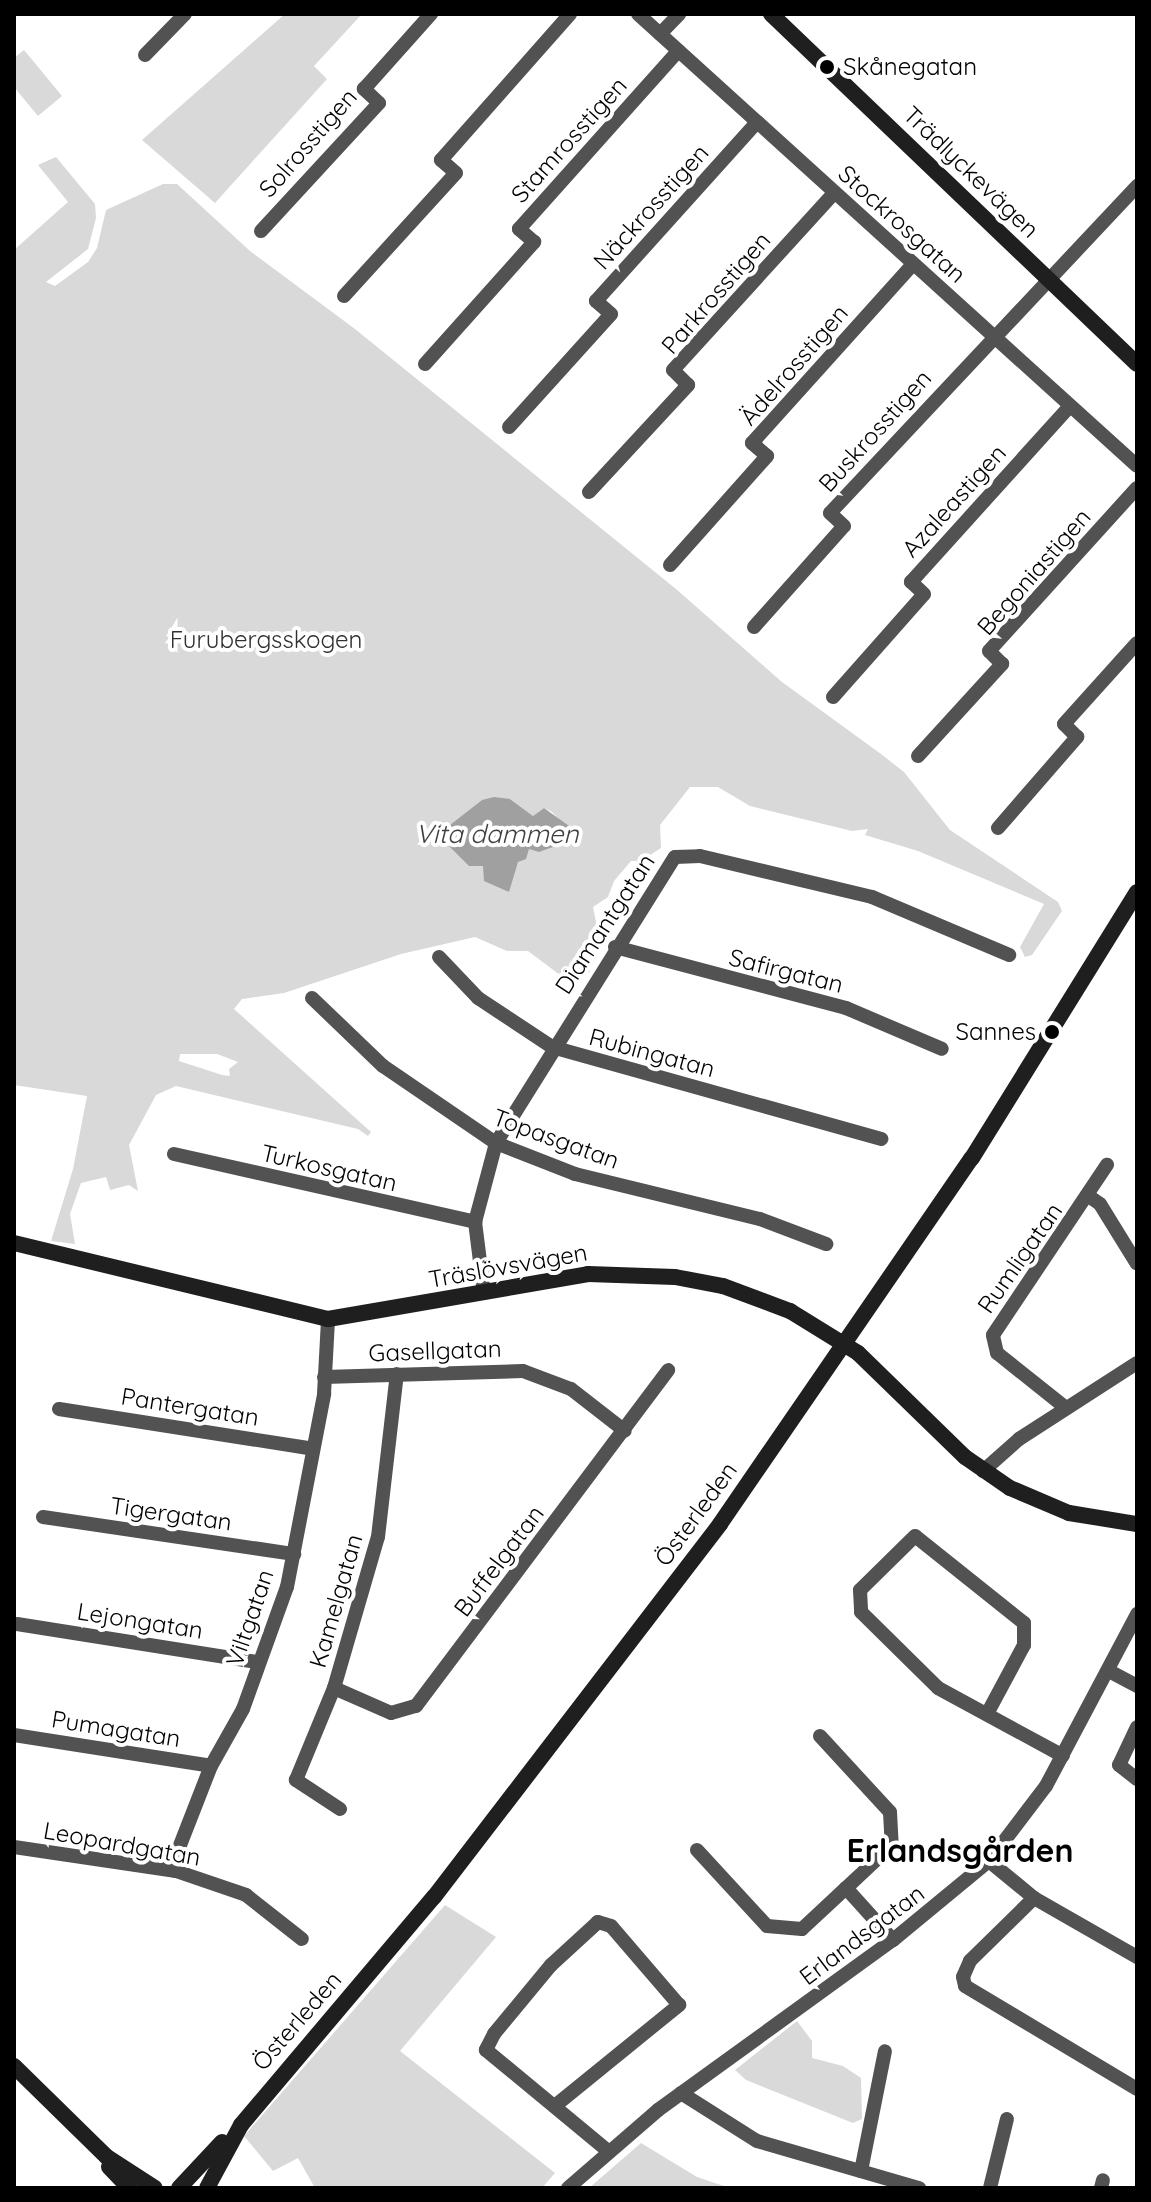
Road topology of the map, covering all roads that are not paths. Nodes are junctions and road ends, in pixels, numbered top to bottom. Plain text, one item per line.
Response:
1 (185, 14) edge
2 (431, 14) edge
3 (570, 14) edge
4 (638, 14) edge
5 (679, 14) edge
6 (771, 14) edge
7 (660, 34) junction
8 (678, 51) junction
9 (145, 55) dead end
10 (757, 122) junction
11 (1137, 186) edge
12 (834, 193) junction
13 (261, 231) dead end
14 (913, 264) junction
15 (1048, 279) junction
16 (344, 296) dead end
17 (992, 335) junction
18 (425, 364) dead end
19 (1137, 364) edge
20 (1070, 406) junction
21 (509, 427) dead end
22 (1137, 466) edge
23 (1137, 488) edge
24 (589, 492) dead end
25 (670, 565) dead end
26 (754, 627) dead end
27 (1137, 643) edge
28 (833, 697) dead end
29 (918, 756) dead end
30 (998, 828) dead end
31 (1137, 892) edge
32 (615, 947) junction
33 (1009, 955) dead end
34 (439, 957) dead end
35 (312, 998) dead end
36 (552, 1047) junction
37 (942, 1049) dead end
38 (881, 1139) dead end
39 (496, 1143) junction
40 (174, 1154) dead end
41 (1107, 1165) dead end
42 (1090, 1197) junction
43 (475, 1222) junction
44 (14, 1243) edge
45 (826, 1244) dead end
46 (1137, 1264) edge
47 (484, 1293) junction
48 (328, 1319) junction
49 (847, 1346) junction
50 (1137, 1363) edge
51 (668, 1370) dead end
52 (397, 1374) junction
53 (324, 1377) junction
54 (1066, 1408) junction
55 (59, 1409) dead end
56 (625, 1431) junction
57 (313, 1449) junction
58 (983, 1471) junction
59 (43, 1517) dead end
60 (1137, 1524) edge
61 (294, 1554) junction
62 (1137, 1614) edge
63 (17, 1624) dead end
64 (257, 1662) junction
65 (1109, 1671) junction
66 (1137, 1686) edge
67 (334, 1688) junction
68 (987, 1714) junction
69 (1137, 1727) edge
70 (14, 1735) edge
71 (820, 1736) dead end
72 (1063, 1756) junction
73 (211, 1766) junction
74 (1137, 1779) edge
75 (340, 1809) dead end
76 (14, 1847) edge
77 (697, 1850) dead end
78 (989, 1861) junction
79 (176, 1871) junction
80 (846, 1888) junction
81 (1034, 1898) junction
82 (302, 1939) dead end
83 (893, 1940) junction
84 (1137, 1957) edge
85 (885, 2051) dead end
86 (14, 2066) edge
87 (14, 2073) edge
88 (1137, 2089) edge
89 (681, 2093) junction
90 (556, 2105) junction
91 (1007, 2119) dead end
92 (241, 2125) junction
93 (607, 2150) junction
94 (861, 2171) junction
95 (129, 2188) edge
96 (155, 2188) edge
97 (179, 2188) edge
98 (207, 2188) edge
99 (568, 2188) edge
100 (919, 2188) edge
101 (990, 2188) edge

1 - 9 street
2 - 13 street, Solrosstigen
3 - 16 street
4 - 7 street, Stockrosgatan
5 - 7 street
6 - 15 street, Trädlyckevägen
7 - 8 street, Stockrosgatan
8 - 10 street, Stockrosgatan
8 - 18 street, Stamrosstigen
10 - 12 street, Stockrosgatan
10 - 21 street, Näckrosstigen
11 - 15 street
12 - 14 street, Stockrosgatan
12 - 24 street, Parkrosstigen
14 - 17 street, Stockrosgatan
14 - 25 street, Ädelrosstigen
15 - 17 street
15 - 19 street, Trädlyckevägen
17 - 20 street, Stockrosgatan
17 - 26 street, Buskrosstigen
20 - 22 street, Stockrosgatan
20 - 28 street, Azaleastigen
23 - 29 street, Begoniastigen
27 - 30 street
31 - 49 street, Österleden
32 - 33 street, Diamantgatan
32 - 36 street, Diamantgatan
32 - 37 street, Safirgatan
34 - 36 street, Rubingatan
35 - 39 street, Topasgatan
36 - 38 street, Rubingatan
36 - 39 street, Diamantgatan
39 - 43 street, Diamantgatan
39 - 45 street, Topasgatan
40 - 43 street, Turkosgatan
41 - 42 street, Rumligatan
42 - 46 street, Rumligatan
42 - 54 street, Rumligatan
43 - 47 street, Diamantgatan
44 - 48 street, Träslövsvägen
47 - 48 street, Träslövsvägen
47 - 49 street, Träslövsvägen
48 - 53 street, Viltgatan
49 - 58 street, Träslövsvägen
49 - 92 street, Österleden
50 - 54 street
51 - 56 street, Buffelgatan
52 - 53 street, Gasellgatan
52 - 56 street, Gasellgatan
52 - 67 street, Kamelgatan
53 - 57 street, Viltgatan
54 - 58 street
55 - 57 street, Pantergatan
56 - 67 street, Buffelgatan
57 - 61 street, Viltgatan
58 - 60 street, Träslövsvägen
59 - 61 street, Tigergatan
61 - 64 street, Viltgatan
62 - 65 street, Erlandsgatan
63 - 64 street, Lejongatan
64 - 73 street, Viltgatan
65 - 66 street
65 - 72 street, Erlandsgatan
67 - 75 street, Kamelgatan
68 - 68 street
68 - 72 street
69 - 74 street
70 - 73 street, Pumagatan
71 - 80 street
72 - 78 street, Erlandsgatan
73 - 79 street, Viltgatan
76 - 79 street, Leopardgatan
77 - 80 street
78 - 81 street
78 - 83 street, Erlandsgatan
79 - 82 street, Leopardgatan
80 - 83 street
81 - 84 street
81 - 88 street
83 - 89 street, Erlandsgatan
85 - 94 street
86 - 96 street
87 - 95 street
89 - 93 street, Erlandsgatan
89 - 94 street
90 - 90 street
90 - 93 street
91 - 101 street
92 - 97 street, Österleden
92 - 98 street, Österleden
93 - 99 street, Erlandsgatan
94 - 100 street

